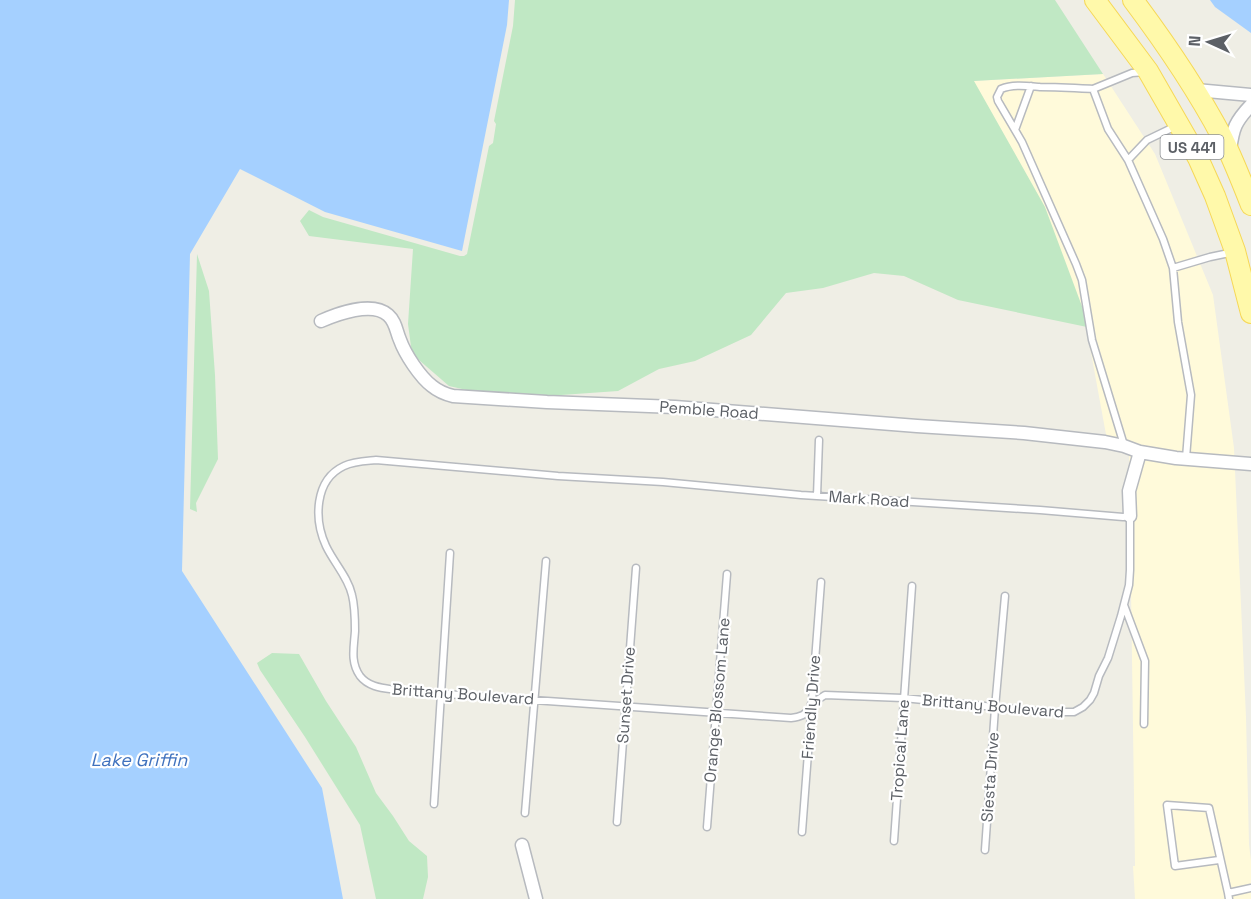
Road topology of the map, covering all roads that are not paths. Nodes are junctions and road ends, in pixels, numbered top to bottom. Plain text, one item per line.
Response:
1 (1095, 0) edge
2 (1133, 0) edge
3 (1148, 71) junction
4 (1031, 86) junction
5 (1093, 89) junction
6 (1196, 90) junction
7 (1251, 95) edge
8 (1251, 105) edge
9 (1180, 124) junction
10 (1015, 130) junction
11 (1226, 146) junction
12 (1128, 160) junction
13 (1251, 206) edge
14 (1235, 252) junction
15 (1173, 268) junction
16 (1251, 312) edge
17 (321, 321) dead end
18 (819, 440) dead end
19 (1124, 446) junction
20 (1140, 452) junction
21 (1186, 459) junction
22 (1251, 464) edge
23 (431, 465) joint
24 (817, 496) junction
25 (1130, 516) junction
26 (450, 553) dead end
27 (546, 561) dead end
28 (636, 568) dead end
29 (727, 574) dead end
30 (821, 582) dead end
31 (912, 586) dead end
32 (1005, 596) dead end
33 (1124, 604) junction
34 (442, 693) junction
35 (903, 698) junction
36 (535, 700) junction
37 (626, 706) junction
38 (811, 706) junction
39 (995, 708) junction
40 (716, 713) junction
41 (1144, 724) dead end
42 (434, 804) dead end
43 (525, 813) dead end
44 (617, 822) dead end
45 (707, 827) dead end
46 (802, 832) dead end
47 (894, 841) dead end
48 (522, 845) dead end
49 (985, 850) dead end
50 (1220, 860) junction
51 (1251, 888) edge
52 (1229, 896) edge
53 (536, 899) edge

1 - 3 main road, US 441
2 - 6 main road, US 441
3 - 5 lane
3 - 6 main road
3 - 9 main road, US 441
4 - 5 lane
4 - 10 lane
4 - 10 lane
5 - 12 lane
6 - 7 street
6 - 11 main road, US 441
8 - 11 street
9 - 11 main road
9 - 12 lane
9 - 14 main road, US 441
10 - 19 lane
11 - 13 main road, US 441
12 - 15 lane
14 - 15 lane
14 - 16 main road, US 441
15 - 21 lane
17 - 19 street, Pemble Road
18 - 24 lane
19 - 20 street, Pemble Road
20 - 21 street
20 - 25 street
21 - 22 street
23 - 24 lane, Mark Road
23 - 34 lane, Brittany Boulevard
24 - 25 lane, Mark Road
25 - 33 lane, Brittany Boulevard
26 - 34 lane
27 - 36 lane
28 - 37 lane, Sunset Drive
29 - 40 lane, Orange Blossom Lane
30 - 38 lane, Friendly Drive
31 - 35 lane, Tropical Lane
32 - 39 lane, Siesta Drive
33 - 39 lane, Brittany Boulevard
33 - 41 lane
34 - 36 lane, Brittany Boulevard
34 - 42 lane
35 - 38 lane, Brittany Boulevard
35 - 39 lane, Brittany Boulevard
35 - 47 lane, Tropical Lane
36 - 37 lane, Brittany Boulevard
36 - 43 lane
37 - 40 lane, Brittany Boulevard
37 - 44 lane, Sunset Drive
38 - 40 lane, Brittany Boulevard
38 - 46 lane, Friendly Drive
39 - 49 lane, Siesta Drive
40 - 45 lane, Orange Blossom Lane
48 - 53 street
50 - 50 lane
50 - 52 lane
51 - 52 lane

